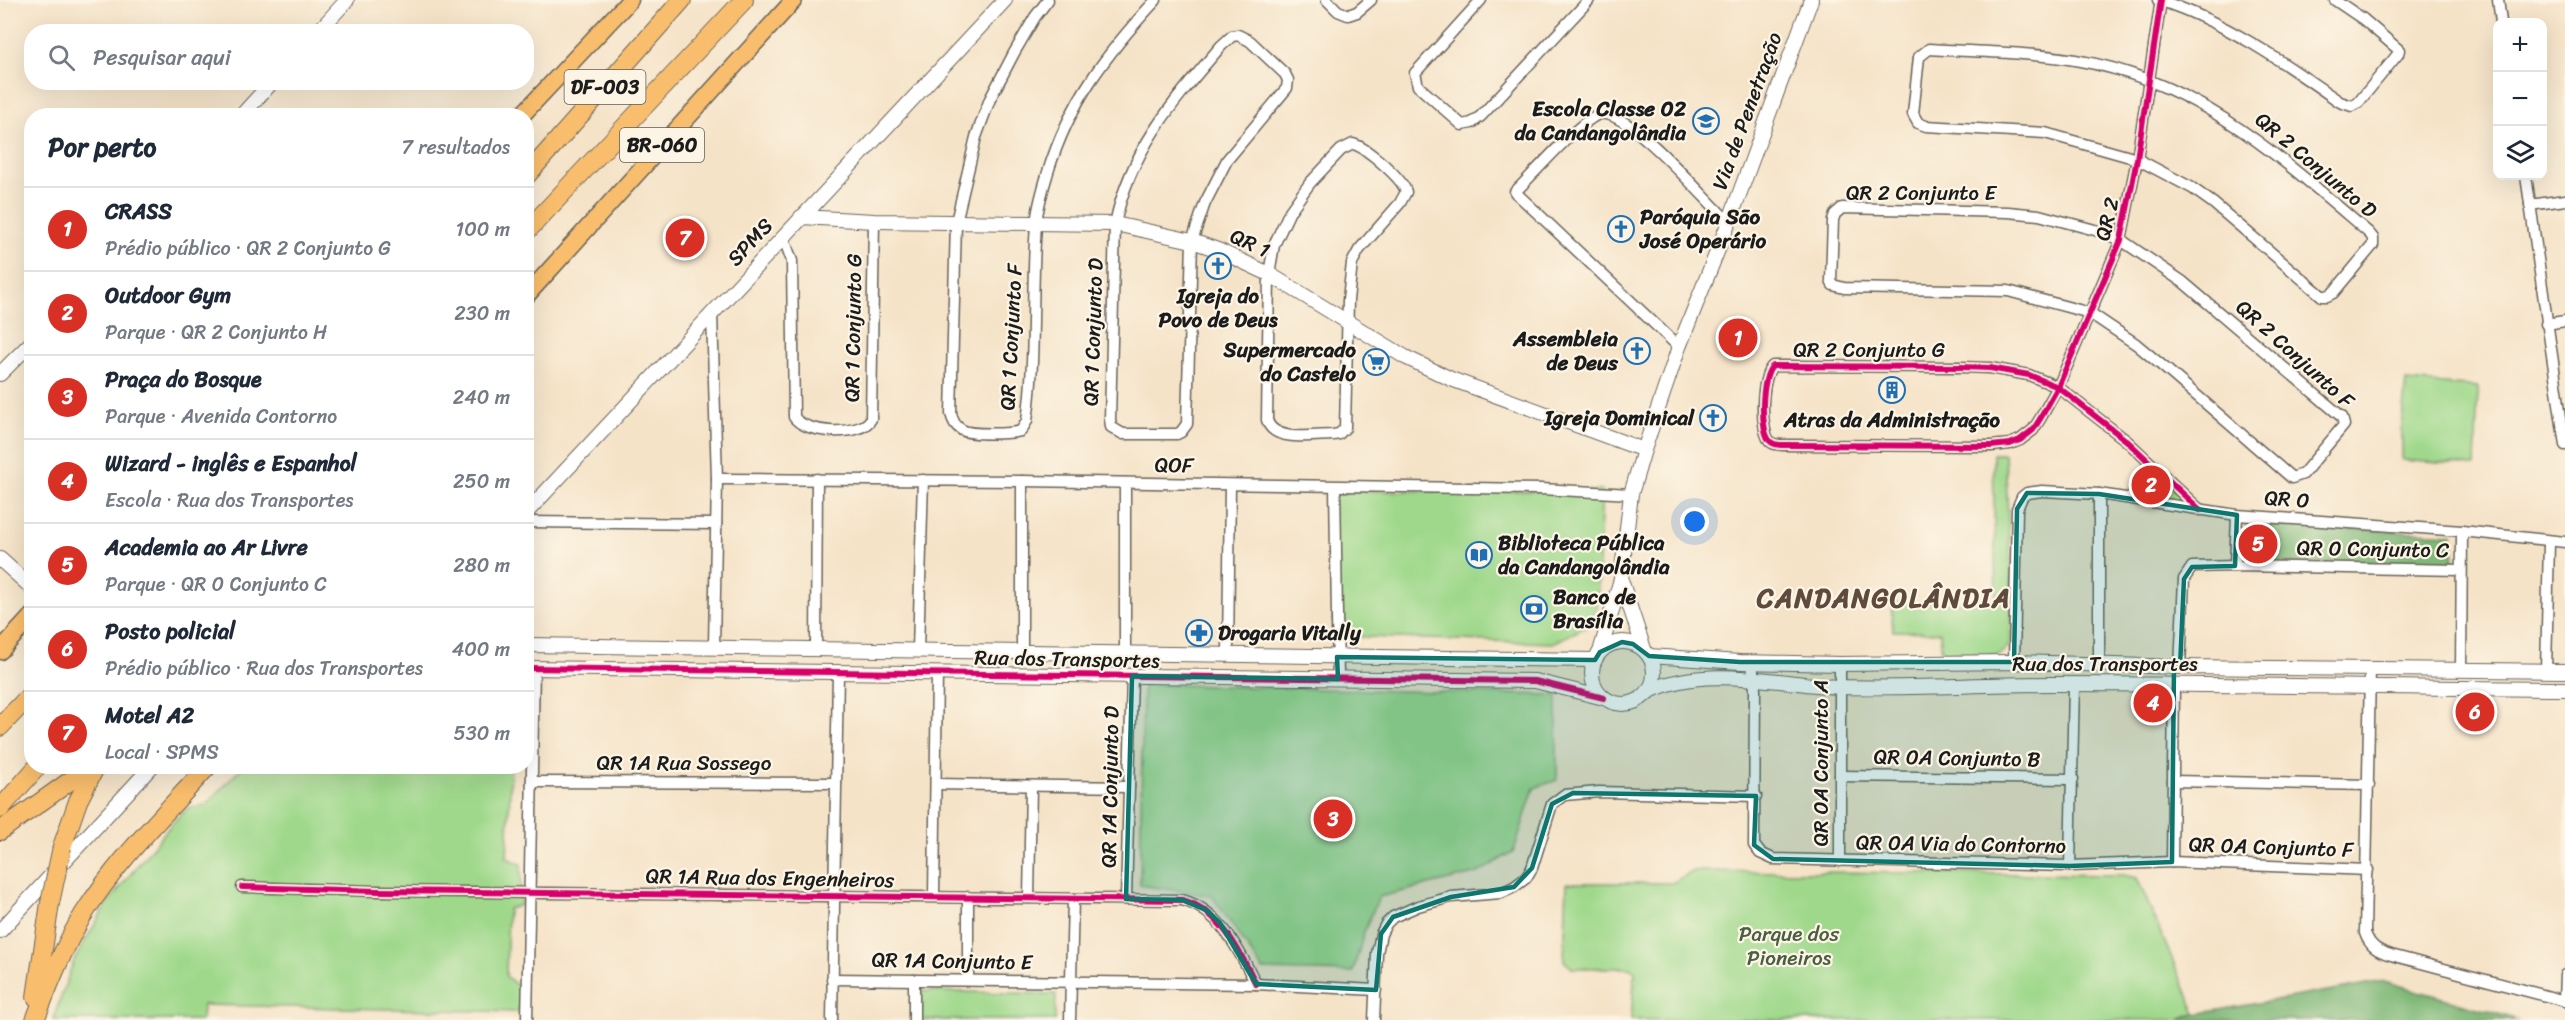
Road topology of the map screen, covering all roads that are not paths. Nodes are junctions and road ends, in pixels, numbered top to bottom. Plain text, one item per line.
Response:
1 (348, 0) edge
2 (630, 0) edge
3 (682, 0) edge
4 (744, 0) edge
5 (758, 0) edge
6 (794, 0) edge
7 (1005, 0) edge
8 (1048, 0) edge
9 (1156, 0) edge
10 (1327, 0) edge
11 (1371, 0) edge
12 (1481, 0) edge
13 (1589, 0) edge
14 (1811, 0) edge
15 (2160, 0) edge
16 (2335, 0) edge
17 (2498, 0) edge
18 (672, 8) edge
19 (2500, 18) edge
20 (726, 20) junction
21 (326, 24) edge
22 (2148, 79) junction
23 (265, 90) edge
24 (248, 108) edge
25 (529, 108) edge
26 (2137, 159) junction
27 (534, 167) edge
28 (2527, 180) edge
29 (2565, 200) edge
30 (2530, 205) junction
31 (801, 217) junction
32 (874, 221) junction
33 (956, 222) junction
34 (1729, 222) junction
35 (1036, 223) junction
36 (1116, 224) junction
37 (534, 225) edge
38 (783, 236) junction
39 (2121, 240) junction
40 (1192, 241) junction
41 (1269, 274) junction
42 (534, 287) edge
43 (2090, 313) junction
44 (712, 315) junction
45 (2565, 321) edge
46 (1349, 324) junction
47 (2546, 324) junction
48 (1679, 347) junction
49 (24, 350) edge
50 (0, 374) edge
51 (2058, 387) junction
52 (2562, 408) edge
53 (2033, 430) joint
54 (2565, 445) edge
55 (1644, 450) junction
56 (717, 479) junction
57 (817, 479) junction
58 (923, 480) junction
59 (1022, 481) junction
60 (1125, 483) junction
61 (1230, 485) junction
62 (1335, 487) junction
63 (1631, 494) junction
64 (2099, 494) junction
65 (534, 504) edge
66 (2200, 510) junction
67 (2237, 515) junction
68 (534, 522) edge
69 (716, 524) junction
70 (2462, 531) junction
71 (2548, 542) junction
72 (2565, 542) edge
73 (0, 559) edge
74 (2235, 566) junction
75 (2461, 570) junction
76 (1621, 579) junction
77 (24, 581) edge
78 (24, 625) edge
79 (534, 645) edge
80 (673, 646) junction
81 (714, 647) junction
82 (816, 649) junction
83 (918, 650) junction
84 (0, 651) edge
85 (1022, 651) junction
86 (1051, 651) junction
87 (1125, 652) junction
88 (1647, 652) junction
89 (1228, 654) junction
90 (1598, 656) junction
91 (1337, 657) junction
92 (2014, 662) junction
93 (1752, 663) junction
94 (2051, 663) junction
95 (1840, 664) junction
96 (2099, 664) junction
97 (2180, 667) junction
98 (534, 668) edge
99 (673, 670) junction
100 (2370, 670) junction
101 (2461, 670) junction
102 (2546, 671) junction
103 (838, 672) junction
104 (2565, 672) edge
105 (937, 674) junction
106 (1052, 675) junction
107 (1132, 676) junction
108 (1338, 679) junction
109 (1754, 680) junction
110 (2052, 684) junction
111 (2074, 685) junction
112 (2174, 685) junction
113 (1840, 687) junction
114 (2369, 689) junction
115 (2565, 689) edge
116 (1648, 692) junction
117 (1604, 698) junction
118 (24, 702) edge
119 (0, 727) edge
120 (32, 774) edge
121 (82, 774) edge
122 (90, 774) edge
123 (145, 774) edge
124 (201, 774) edge
125 (532, 774) edge
126 (1840, 776) junction
127 (2073, 779) junction
128 (2173, 781) junction
129 (532, 782) junction
130 (836, 783) junction
131 (936, 784) junction
132 (2369, 785) junction
133 (1031, 786) junction
134 (1129, 786) junction
135 (1756, 796) junction
136 (0, 809) edge
137 (0, 831) edge
138 (1840, 861) junction
139 (2172, 862) junction
140 (2070, 866) junction
141 (2368, 870) junction
142 (242, 887) dead end
143 (529, 891) junction
144 (832, 896) junction
145 (934, 896) junction
146 (968, 897) junction
147 (1029, 898) junction
148 (1073, 899) junction
149 (1126, 899) junction
150 (0, 931) edge
151 (2565, 975) edge
152 (832, 979) junction
153 (914, 980) junction
154 (969, 980) junction
155 (1072, 982) junction
156 (1256, 984) junction
157 (1376, 990) junction
158 (2565, 1001) edge
159 (34, 1020) edge
160 (527, 1020) edge
161 (832, 1020) edge
162 (914, 1020) edge
163 (1070, 1020) edge
164 (1374, 1020) edge

1 - 21 street
2 - 25 main road
3 - 18 highway, DF-003
4 - 20 highway, DF-003
5 - 20 highway
6 - 42 main road, BR-060
7 - 31 street, SPMS
8 - 33 street, QR 1 Conjunto F
9 - 35 street, QR 1 Conjunto F
10 - 11 street
12 - 13 street
14 - 34 street, Via de Penetração
15 - 16 street
15 - 22 street, QR 2
17 - 19 street
18 - 27 highway, DF-003
20 - 37 highway, DF-003
22 - 26 street, QR 2
22 - 26 street
22 - 26 street, QR 2 Conjunto D
23 - 24 street
26 - 39 street, QR 2
28 - 30 street
29 - 30 street
30 - 47 street
31 - 32 street, QR 1
31 - 38 street, SPMS
32 - 33 street, QR 1
32 - 38 street, QR 1 Conjunto G
33 - 35 street, QR 1
33 - 35 street, QR 1 Conjunto F
34 - 48 street, Via de Penetração
34 - 48 street
35 - 36 street, QR 1
36 - 40 street, QR 1
36 - 40 street, QR 1 Conjunto D
36 - 40 street, QR 1 Conjunto D
38 - 44 street, SPMS
39 - 43 street, QR 2
39 - 43 street, QR 2 Conjunto E
39 - 43 street, QR 2 Conjunto F
40 - 41 street, QR 1
41 - 46 street, QR 1
41 - 46 street
41 - 46 street
43 - 51 street, QR 2
44 - 56 street
44 - 65 street, SPMS
45 - 47 street
46 - 55 street, QR 1
47 - 52 street
48 - 55 street, Via de Penetração
49 - 50 street
51 - 53 street, QR 2
51 - 53 street, QR 2 Conjunto G
51 - 66 street
52 - 54 street
55 - 63 street, Via de Penetração
56 - 57 street, QOF
56 - 69 street
57 - 58 street, QOF
57 - 82 street
58 - 59 street, QOF
58 - 83 street
59 - 60 street, QOF
59 - 85 street
60 - 61 street, QOF
60 - 87 street
61 - 62 street, QOF
61 - 89 street
62 - 63 street, QOF
62 - 91 street
63 - 76 street, Via de Penetração
64 - 66 street, QR 0
64 - 92 street, QR 0
64 - 96 street
66 - 67 street, QR 0
67 - 70 street, QR 0
67 - 74 street
68 - 69 street
69 - 81 street
70 - 71 street, QR 0
70 - 75 street
71 - 72 street, QR 0
71 - 102 street
73 - 77 street
74 - 75 street, QR 0 Conjunto C
74 - 97 street, QR 0 Conjunto C
75 - 101 street
76 - 88 street, Via de Penetração
76 - 90 street, Via de Penetração
78 - 84 main road
79 - 80 street, Rua dos Transportes
80 - 81 street, Rua dos Transportes
80 - 99 street
81 - 82 street, Rua dos Transportes
82 - 83 street, Rua dos Transportes
83 - 85 street, Rua dos Transportes
85 - 86 street, Rua dos Transportes
86 - 87 street, Rua dos Transportes
86 - 106 street
87 - 89 street, Rua dos Transportes
88 - 90 street
88 - 93 street, Rua dos Transportes
88 - 116 street
89 - 91 street, Rua dos Transportes
90 - 91 street, Rua dos Transportes
90 - 117 street
91 - 108 street
92 - 94 street, Rua dos Transportes
92 - 95 street, Rua dos Transportes
93 - 95 street, Rua dos Transportes
93 - 109 street
94 - 96 street, Rua dos Transportes
94 - 110 street
95 - 113 street, QR 0A Conjunto A
96 - 97 street, Rua dos Transportes
97 - 100 street, Rua dos Transportes
98 - 99 street, Rua dos Transportes
99 - 103 street, Rua dos Transportes
100 - 101 street, Rua dos Transportes
100 - 114 street
101 - 102 street, Rua dos Transportes
102 - 104 street, Rua dos Transportes
103 - 105 street, Rua dos Transportes
103 - 130 street
105 - 106 street, Rua dos Transportes
105 - 131 street
106 - 107 street, Rua dos Transportes
107 - 108 street, Rua dos Transportes
107 - 134 street, QR 1A Conjunto D
108 - 117 street, Rua dos Transportes
109 - 113 street, Rua dos Transportes
109 - 116 street, Rua dos Transportes
109 - 135 street
110 - 111 street, Rua dos Transportes
110 - 113 street, Rua dos Transportes
111 - 112 street, Rua dos Transportes
111 - 127 street
112 - 114 street, Rua dos Transportes
112 - 128 street
113 - 126 street, QR 0A Conjunto A
114 - 115 street, Rua dos Transportes
114 - 132 street
116 - 117 street
118 - 119 highway
120 - 136 highway
121 - 137 highway
122 - 159 highway, bridge
123 - 150 street
124 - 159 highway
125 - 129 street
126 - 127 street, QR 0A Conjunto B
126 - 138 street, QR 0A Conjunto A
127 - 140 street
128 - 132 street
128 - 139 street
129 - 130 street, QR 1A Rua Sossego
129 - 143 street
130 - 144 street
131 - 133 street
131 - 145 street
132 - 141 street
133 - 134 street
133 - 147 street
134 - 149 street, QR 1A Conjunto D
135 - 138 street, QR 0A Via do Contorno
135 - 157 street
138 - 140 street, QR 0A Via do Contorno
139 - 140 street, QR 0A Via do Contorno
139 - 141 street, QR 0A Conjunto F
141 - 158 street
142 - 143 street, QR 1A Rua dos Engenheiros
143 - 144 street, QR 1A Rua dos Engenheiros
143 - 160 street
144 - 145 street, QR 1A Rua dos Engenheiros
144 - 152 street
145 - 146 street, QR 1A Rua dos Engenheiros
146 - 147 street, QR 1A Rua dos Engenheiros
146 - 154 street
147 - 148 street, QR 1A Rua dos Engenheiros
148 - 149 street, QR 1A Rua dos Engenheiros
148 - 155 street
149 - 156 street, QR 1A Rua dos Engenheiros
151 - 158 street
152 - 153 street, QR 1A Conjunto E
152 - 161 street
153 - 154 street, QR 1A Conjunto E
153 - 162 street
154 - 155 street, QR 1A Conjunto E
155 - 156 street, QR 1A Conjunto E
155 - 163 street
156 - 157 street, QR 1A Conjunto E
157 - 164 street

